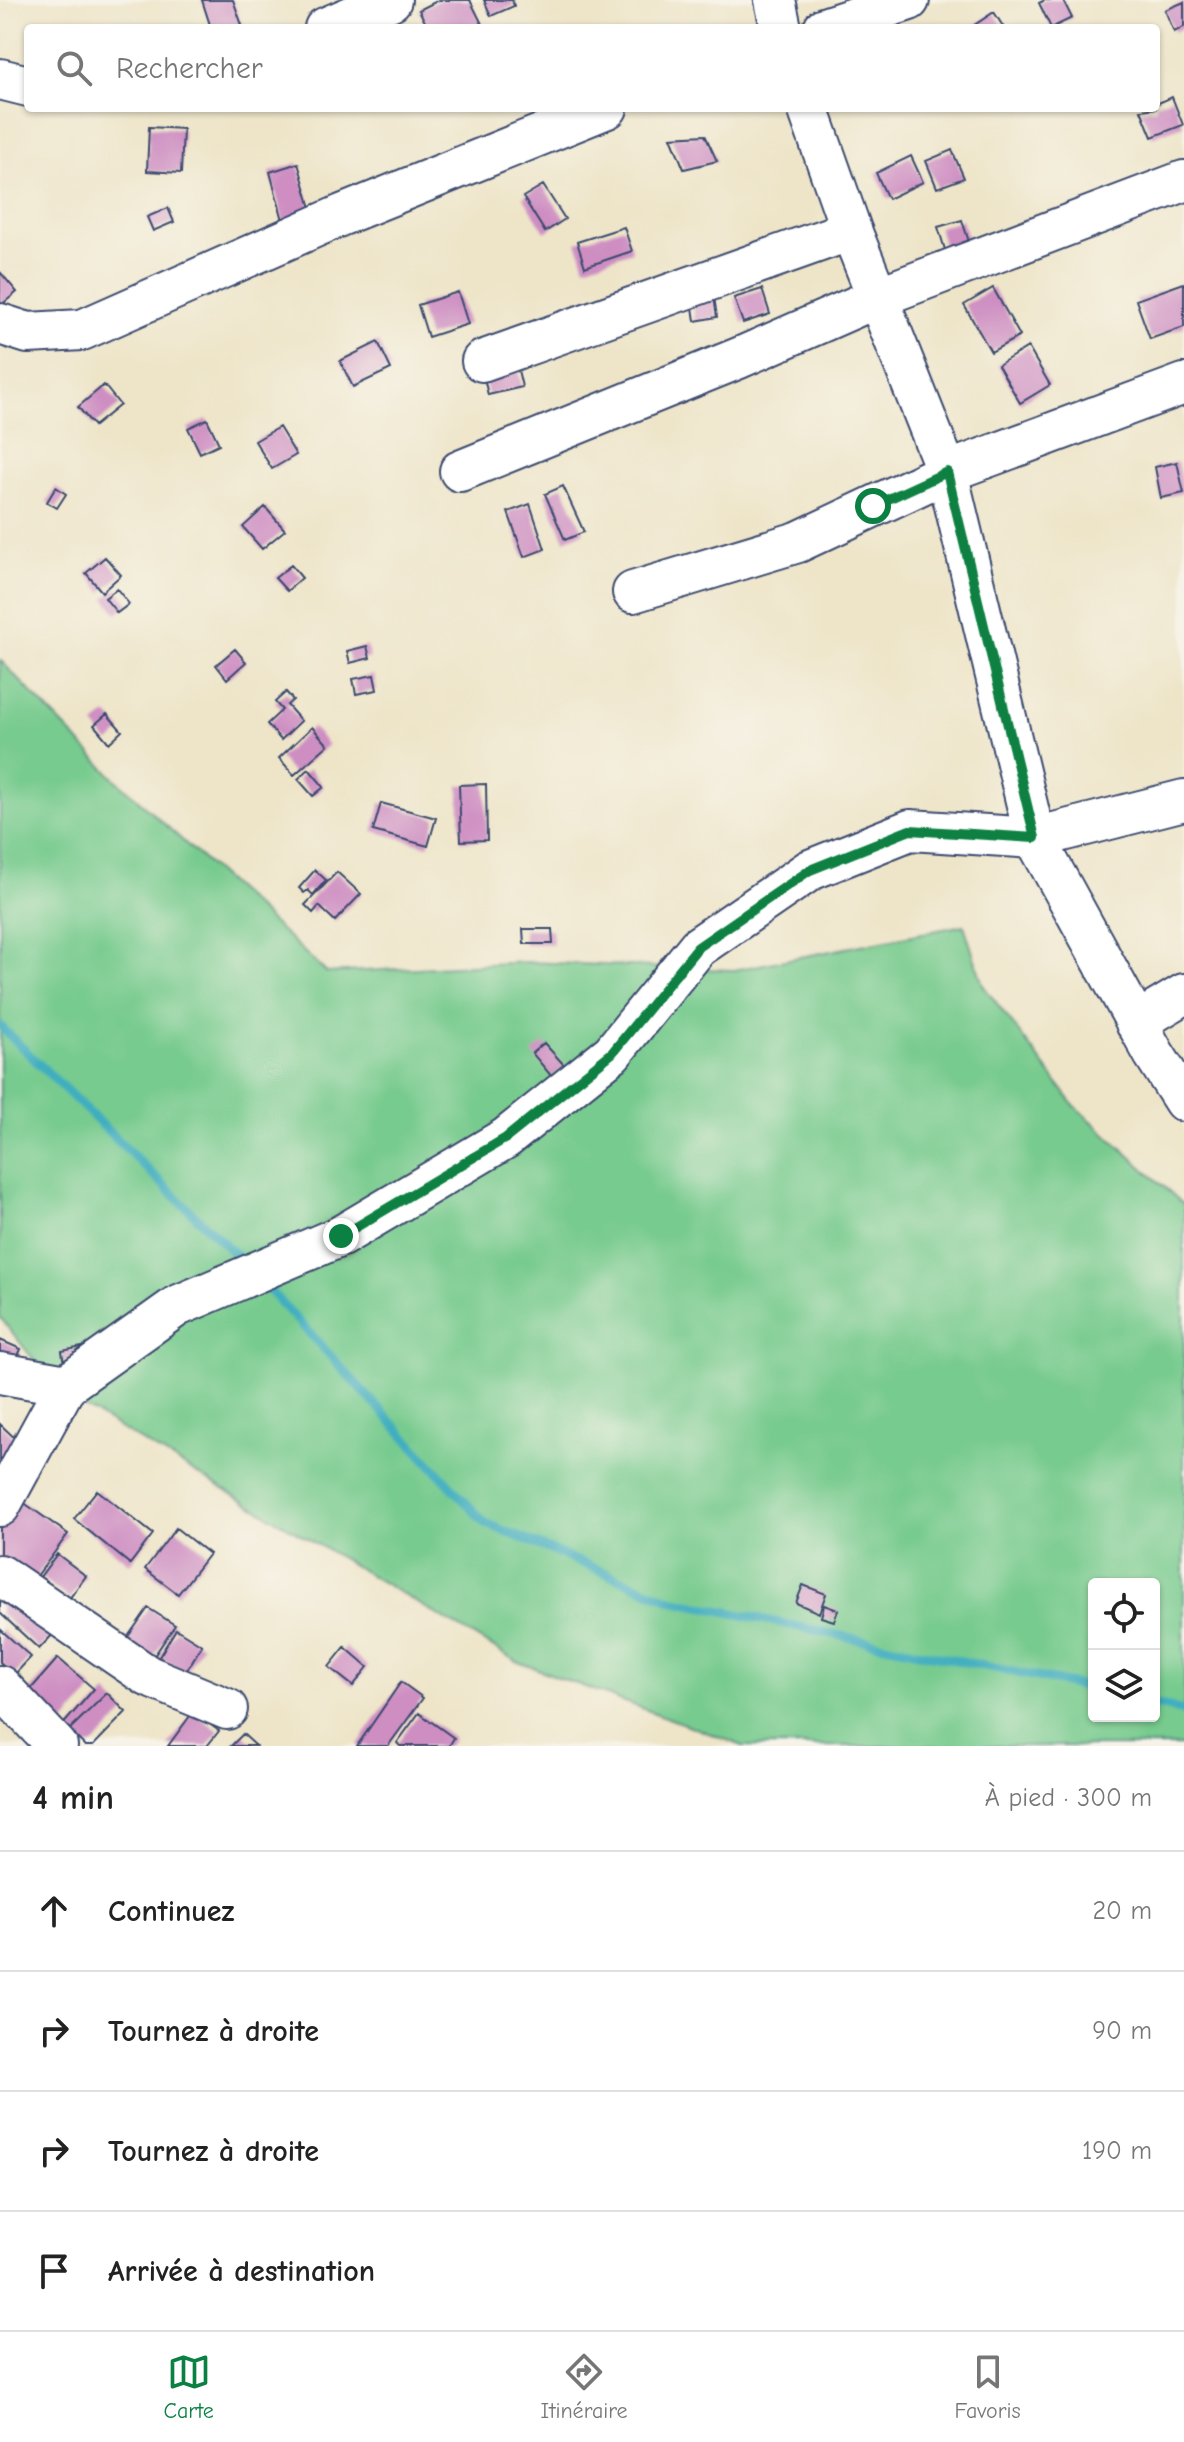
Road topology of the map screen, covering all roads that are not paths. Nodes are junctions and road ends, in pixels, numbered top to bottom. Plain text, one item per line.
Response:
1 (391, 0) edge
2 (775, 0) edge
3 (909, 0) edge
4 (334, 24) edge
5 (780, 24) edge
6 (836, 24) edge
7 (0, 79) edge
8 (24, 85) edge
9 (597, 112) edge
10 (809, 112) edge
11 (1184, 181) edge
12 (851, 230) junction
13 (878, 297) junction
14 (0, 324) edge
15 (482, 361) dead end
16 (1184, 384) edge
17 (460, 471) dead end
18 (947, 472) junction
19 (633, 592) dead end
20 (1184, 800) edge
21 (1035, 838) junction
22 (1184, 994) edge
23 (1136, 1023) junction
24 (1184, 1101) edge
25 (0, 1373) edge
26 (66, 1385) junction
27 (0, 1506) edge
28 (0, 1575) edge
29 (0, 1686) edge
30 (227, 1709) dead end
31 (57, 1746) edge

1 - 4 street
2 - 5 street
3 - 6 street
7 - 8 street
9 - 14 street
10 - 12 street
11 - 13 street
12 - 13 street
12 - 15 street
13 - 17 street
13 - 18 street
16 - 18 street
18 - 19 street
18 - 21 street
20 - 21 street
21 - 23 street
21 - 26 street
22 - 23 street
23 - 24 street
25 - 26 street
26 - 27 street
28 - 30 street
29 - 31 street

